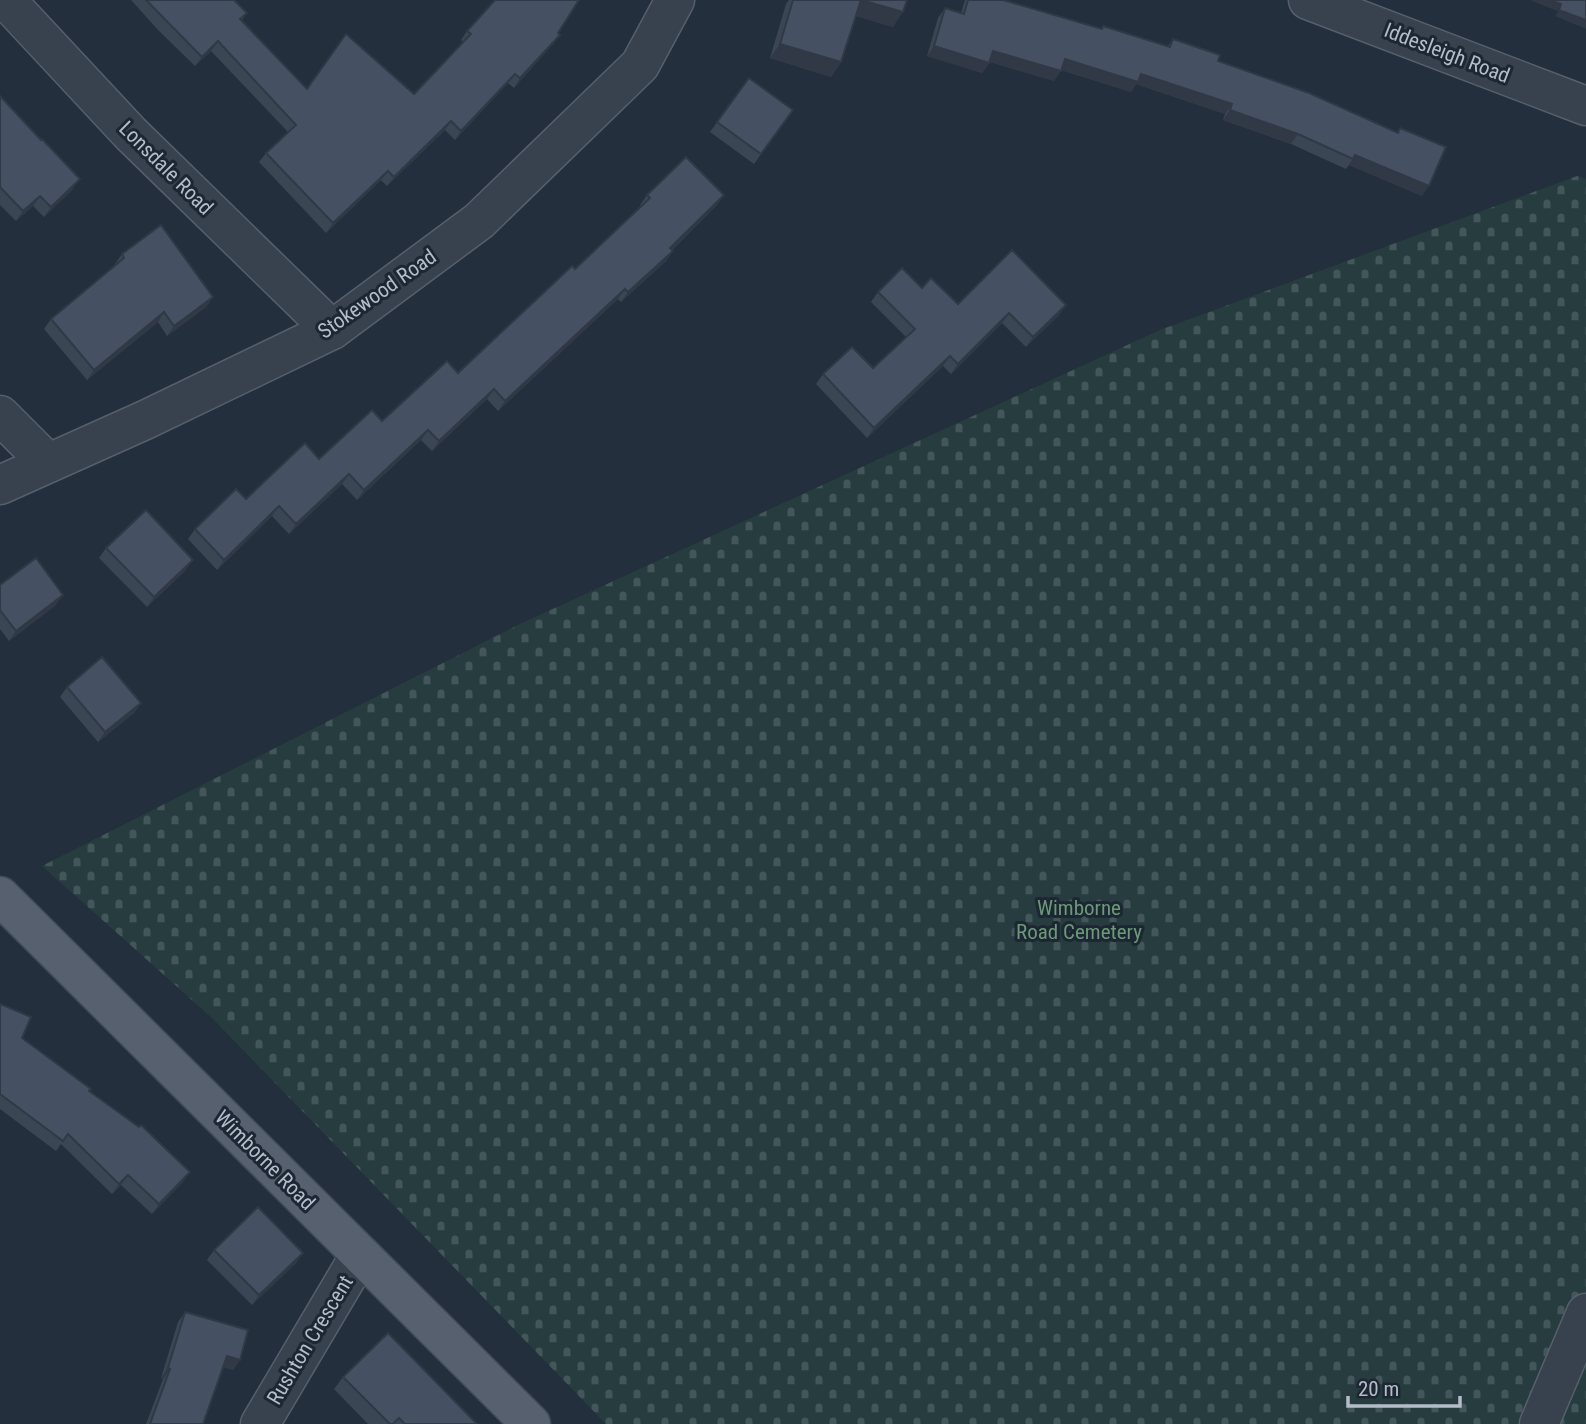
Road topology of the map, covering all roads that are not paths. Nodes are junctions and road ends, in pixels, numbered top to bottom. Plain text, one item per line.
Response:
1 (6, 0) edge
2 (676, 0) edge
3 (1308, 0) edge
4 (1586, 106) edge
5 (332, 330) junction
6 (0, 415) edge
7 (48, 464) junction
8 (0, 485) edge
9 (0, 896) edge
10 (360, 1255) junction
11 (1586, 1314) edge
12 (260, 1424) edge
13 (531, 1424) edge
14 (1539, 1424) edge

1 - 5 street, Lonsdale Road
2 - 5 street, Stokewood Road
3 - 4 street, Iddesleigh Road
5 - 7 street, Stokewood Road
6 - 7 street
7 - 8 street, Stokewood Road
9 - 10 main road, Wimborne Road
10 - 12 street, Rushton Crescent
10 - 13 main road, Wimborne Road
11 - 14 street

